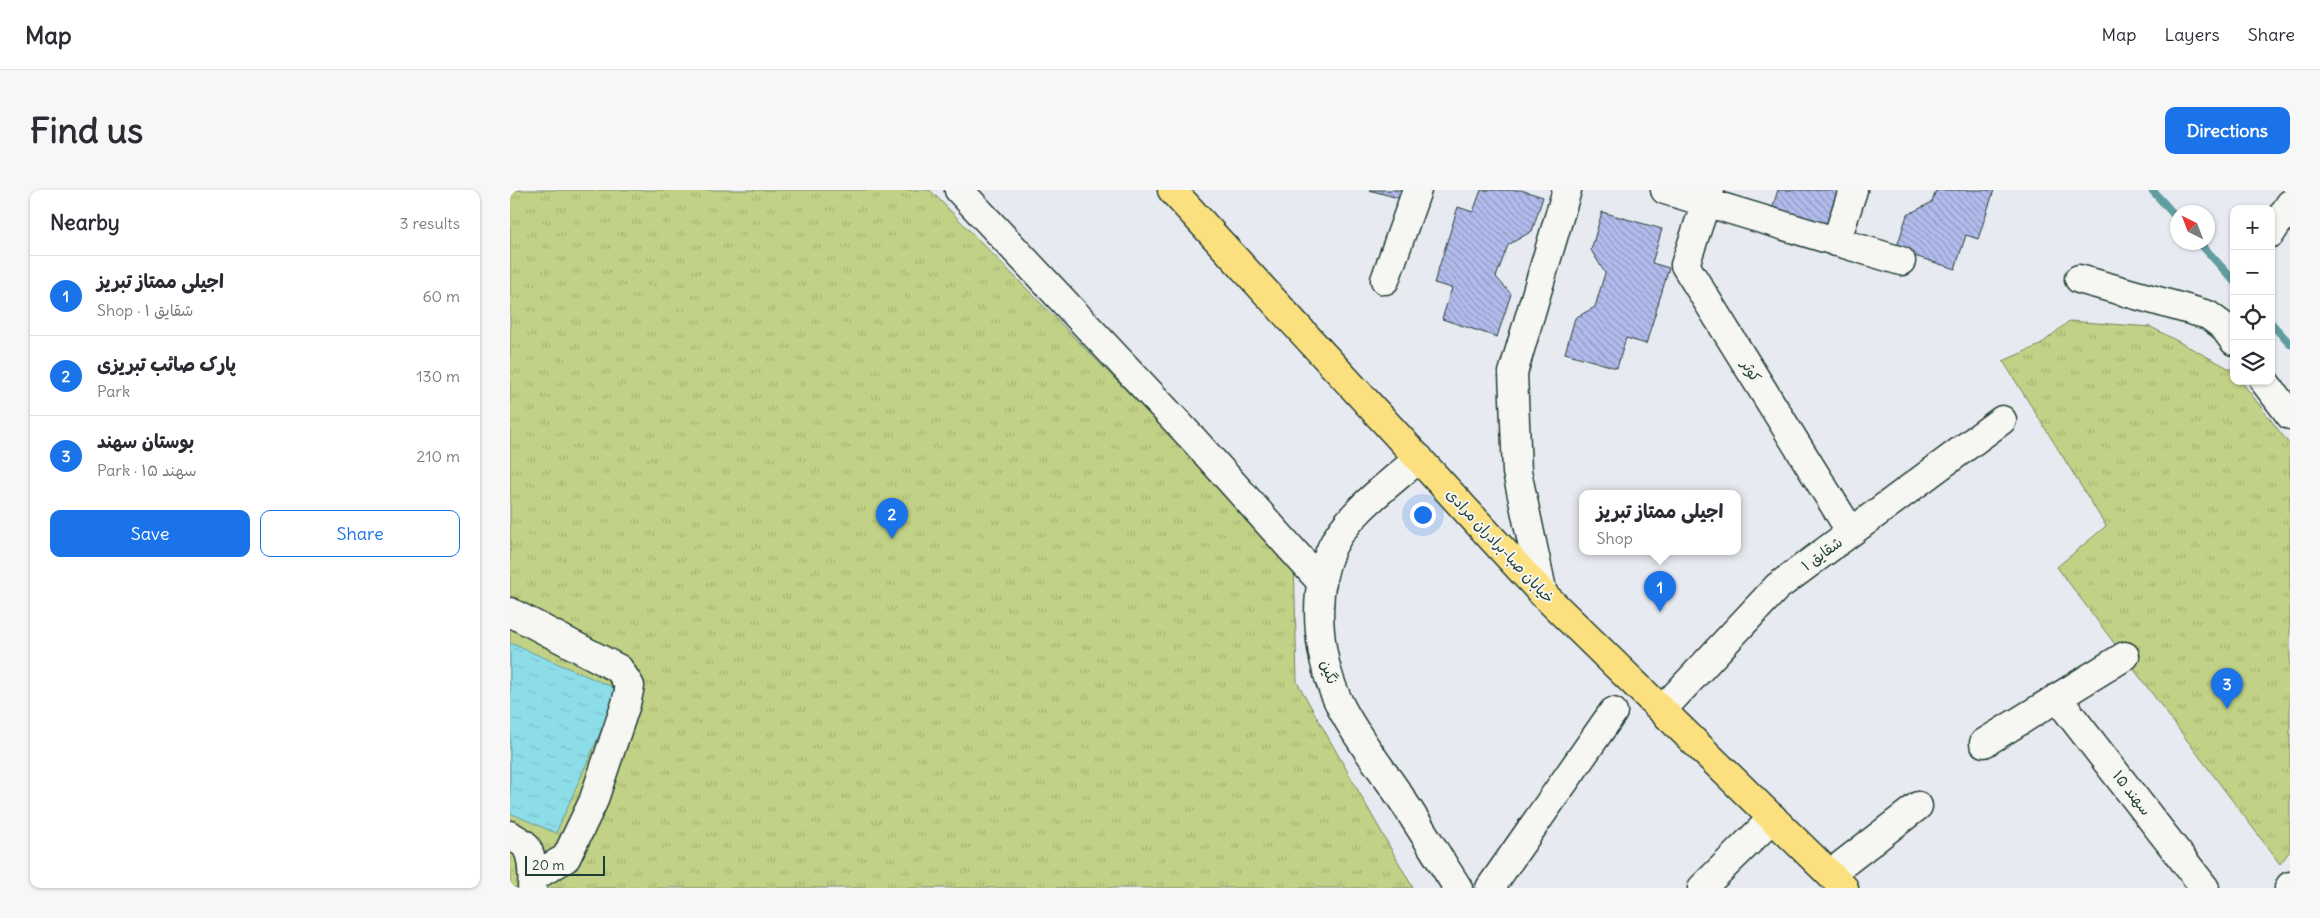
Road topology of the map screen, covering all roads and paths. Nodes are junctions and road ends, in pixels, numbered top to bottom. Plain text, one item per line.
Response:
1 (959, 190) edge
2 (1172, 190) edge
3 (1417, 190) edge
4 (1567, 190) edge
5 (1665, 190) edge
6 (1853, 190) edge
7 (1708, 196) edge
8 (2290, 204) edge
9 (2275, 227) edge
10 (1836, 242) junction
11 (1901, 261) dead end
12 (2079, 279) dead end
13 (1385, 280) dead end
14 (2233, 340) edge
15 (2267, 385) edge
16 (2290, 415) edge
17 (2002, 420) dead end
18 (1419, 458) junction
19 (1851, 532) junction
20 (1322, 583) junction
21 (1543, 594) junction
22 (510, 612) edge
23 (2126, 656) dead end
24 (2058, 699) junction
25 (1662, 710) junction
26 (1613, 712) dead end
27 (1984, 743) dead end
28 (1918, 806) dead end
29 (1773, 818) junction
30 (510, 835) edge
31 (1837, 881) edge
32 (532, 882) edge
33 (1458, 888) edge
34 (1490, 888) edge
35 (1702, 888) edge
36 (2205, 888) edge

1 - 20 street
2 - 18 main road, خیابان صبا-برادران مرادی
3 - 13 street
4 - 21 street
5 - 7 street
6 - 10 street
7 - 10 street
7 - 19 street, کوثر
8 - 9 street
10 - 11 street
12 - 14 street
15 - 16 street
17 - 19 street, شقایق ۱
18 - 20 street, نگین
18 - 21 main road, خیابان صبا-برادران مرادی
19 - 25 street, شقایق ۱
20 - 33 street, نگین
21 - 25 main road, خیابان صبا-برادران مرادی
22 - 32 street
23 - 24 street
24 - 27 street
24 - 36 street, سهند ۱۵
25 - 29 main road, خیابان صبا-برادران مرادی
26 - 34 street
28 - 31 street
29 - 31 main road, خیابان صبا-برادران مرادی
29 - 35 street
30 - 32 street

